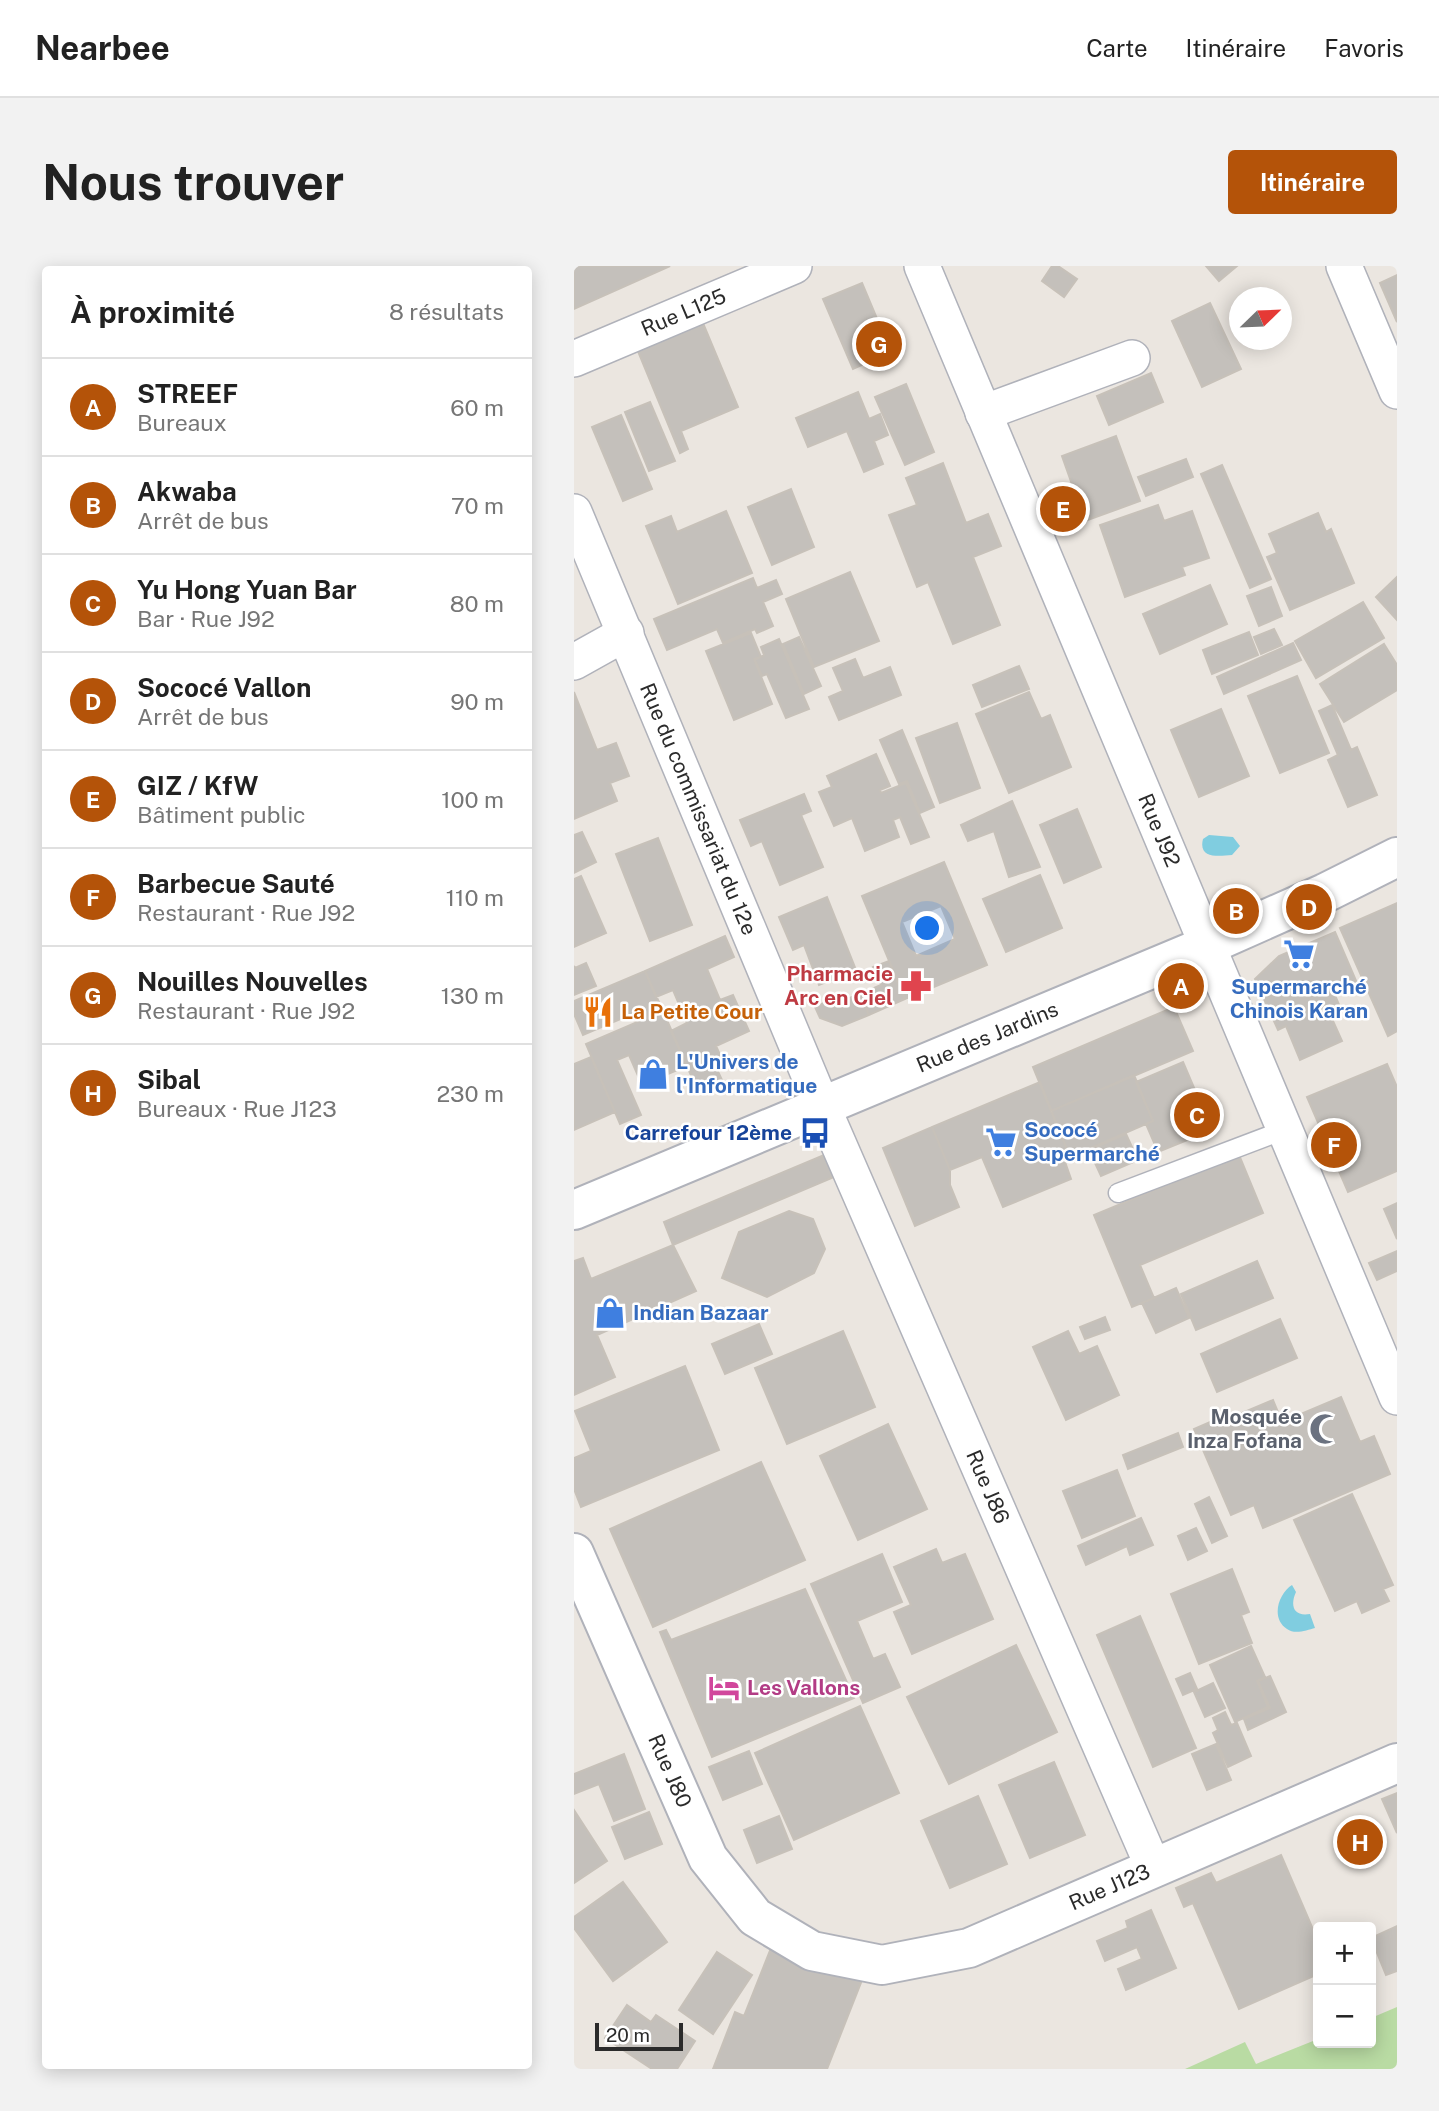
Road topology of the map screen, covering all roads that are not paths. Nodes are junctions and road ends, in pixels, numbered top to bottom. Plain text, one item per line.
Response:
1 (794, 266) edge
2 (922, 266) edge
3 (1344, 266) edge
4 (1132, 358) dead end
5 (574, 359) edge
6 (1397, 391) edge
7 (984, 413) junction
8 (574, 512) edge
9 (626, 632) junction
10 (574, 662) edge
11 (1397, 857) edge
12 (1206, 946) junction
13 (822, 1106) junction
14 (1284, 1130) junction
15 (1118, 1194) dead end
16 (574, 1210) edge
17 (1397, 1397) edge
18 (574, 1553) edge
19 (1397, 1763) edge
20 (1154, 1869) junction
21 (812, 1951) joint

1 - 5 street, Rue L125
2 - 7 street, Rue J92
3 - 6 street
4 - 7 street
7 - 12 street, Rue J92
8 - 9 street, Rue du commissariat du 12e
9 - 10 street
9 - 13 street, Rue du commissariat du 12e
11 - 12 street, Rue des Jardins
12 - 13 street, Rue des Jardins
12 - 14 street, Rue J92
13 - 16 street, Rue des Jardins
13 - 20 street, Rue J86
14 - 15 lane
14 - 17 street, Rue J92
18 - 21 street, Rue J80
19 - 20 street, Rue J123
20 - 21 street, Rue J123

